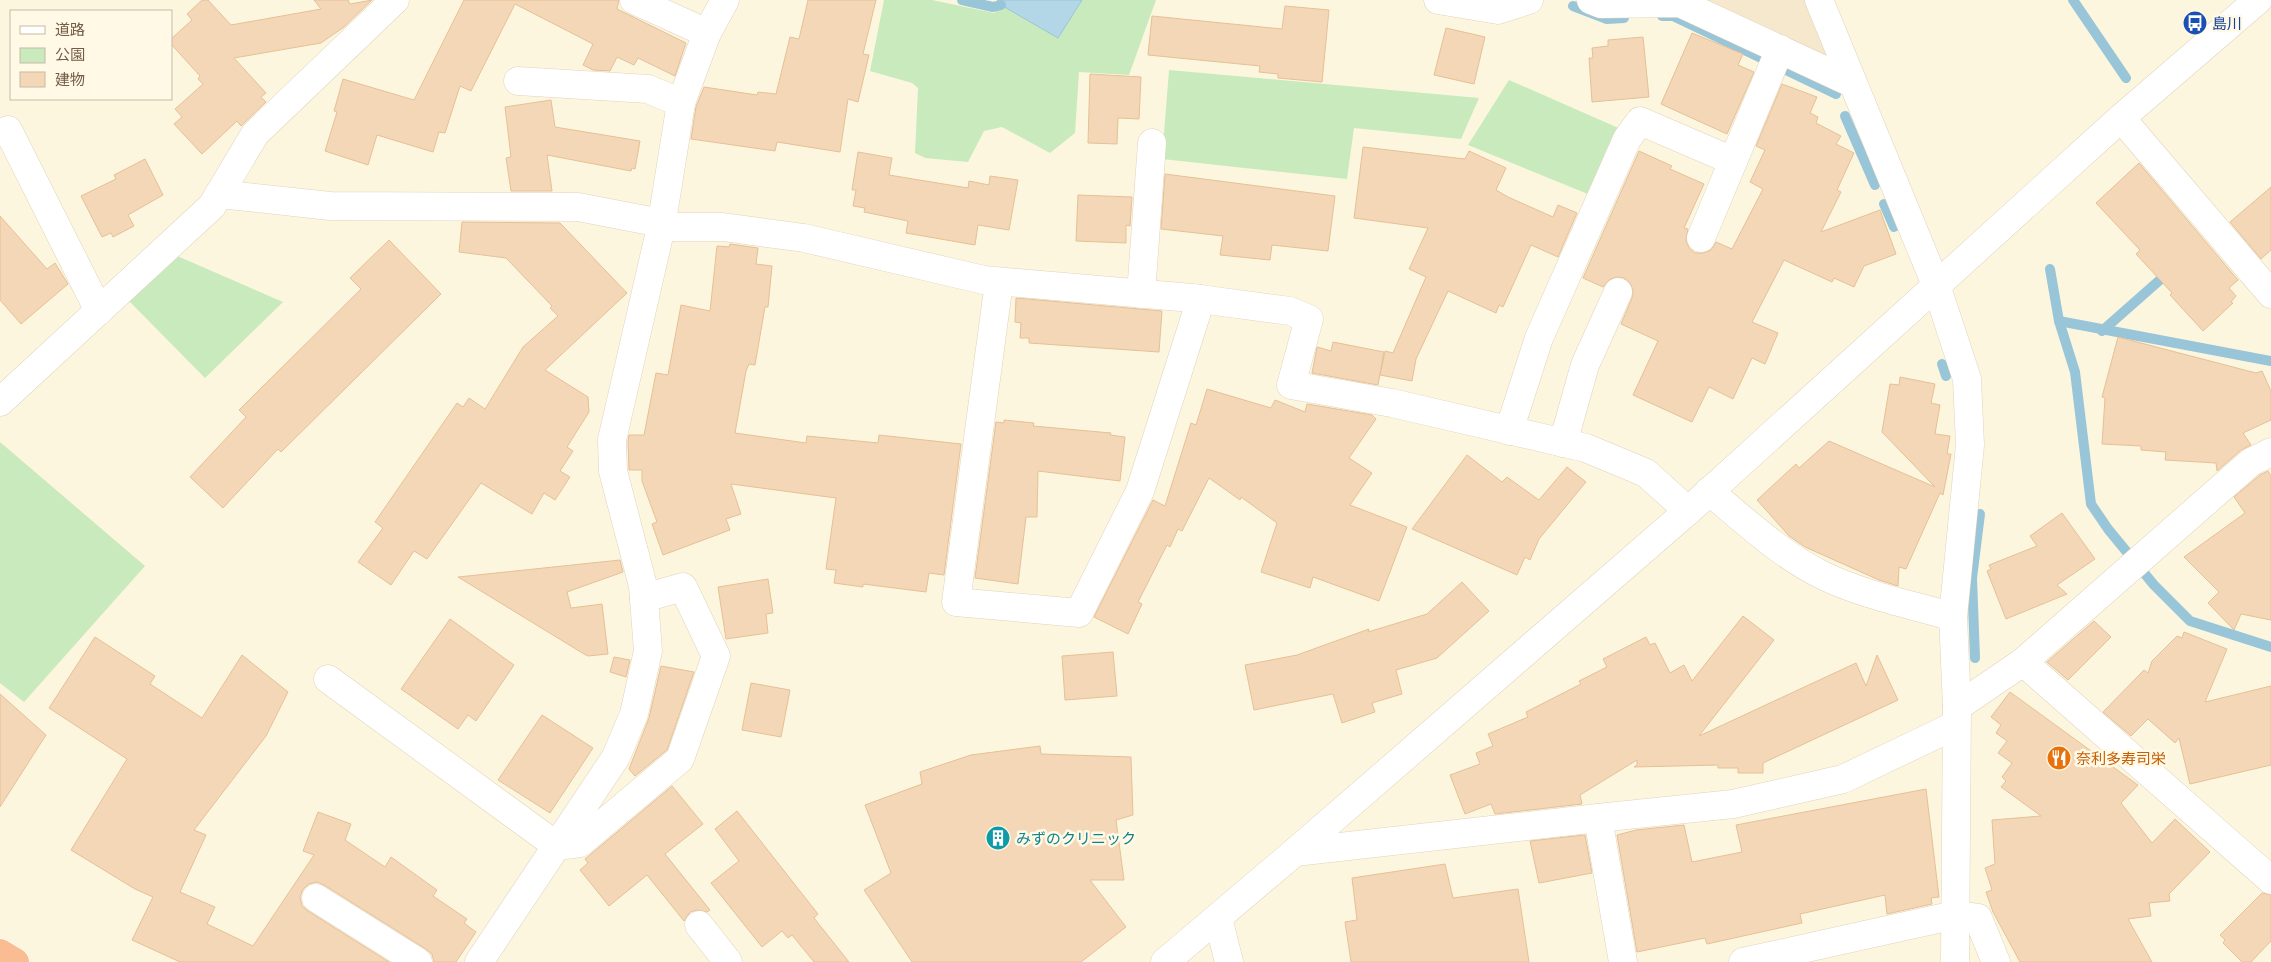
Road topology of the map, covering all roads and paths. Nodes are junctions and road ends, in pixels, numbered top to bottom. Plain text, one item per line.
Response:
1 (395, 0) edge
2 (634, 0) edge
3 (724, 0) edge
4 (1438, 0) edge
5 (1529, 0) edge
6 (1591, 0) edge
7 (1819, 0) edge
8 (2258, 0) edge
9 (707, 33) junction
10 (1780, 49) junction
11 (518, 81) dead end
12 (1852, 83) junction
13 (681, 103) junction
14 (2121, 118) junction
15 (8, 130) dead end
16 (1152, 143) dead end
17 (1733, 161) junction
18 (219, 194) junction
19 (661, 225) junction
20 (1701, 238) dead end
21 (999, 282) junction
22 (1936, 285) junction
23 (1618, 292) dead end
24 (1141, 294) junction
25 (2271, 294) edge
26 (1201, 300) junction
27 (99, 310) junction
28 (0, 402) edge
29 (1509, 431) junction
30 (1563, 443) junction
31 (2271, 452) edge
32 (1709, 491) junction
33 (1688, 511) junction
34 (644, 598) junction
35 (1953, 617) junction
36 (2023, 662) junction
37 (328, 679) dead end
38 (1957, 716) junction
39 (1598, 818) junction
40 (557, 846) junction
41 (1296, 852) junction
42 (2271, 880) edge
43 (316, 898) dead end
44 (1955, 915) junction
45 (1218, 918) junction
46 (699, 925) dead end
47 (0, 953) edge
48 (15, 962) edge
49 (418, 962) edge
50 (479, 962) edge
51 (728, 962) edge
52 (1165, 962) edge
53 (1229, 962) edge
54 (1623, 962) edge
55 (1743, 962) edge
56 (1955, 962) edge
57 (1996, 962) edge

1 - 18 street
2 - 9 street
3 - 9 street
4 - 5 street
6 - 10 street
7 - 12 street
8 - 14 street
9 - 13 street
10 - 12 street
10 - 17 street
11 - 13 street
12 - 22 street
13 - 19 street
14 - 22 street
14 - 25 street
15 - 27 street
16 - 24 street
17 - 20 street
17 - 29 street
18 - 19 street
18 - 27 street
19 - 21 street
19 - 34 street
21 - 24 street
21 - 26 street
22 - 32 street
22 - 35 street
23 - 30 street
24 - 26 street
26 - 29 street
27 - 28 street
29 - 30 street
30 - 33 street
31 - 36 street
32 - 33 street
32 - 35 street
33 - 41 street
34 - 40 street
34 - 40 street
35 - 38 street
36 - 38 street
36 - 42 street
37 - 40 street
38 - 39 street
38 - 44 street
39 - 41 street
39 - 54 street
40 - 50 street
41 - 45 street
43 - 49 street
44 - 55 street
44 - 56 street
44 - 57 street
45 - 52 street
45 - 53 street
46 - 51 street
47 - 48 highway

